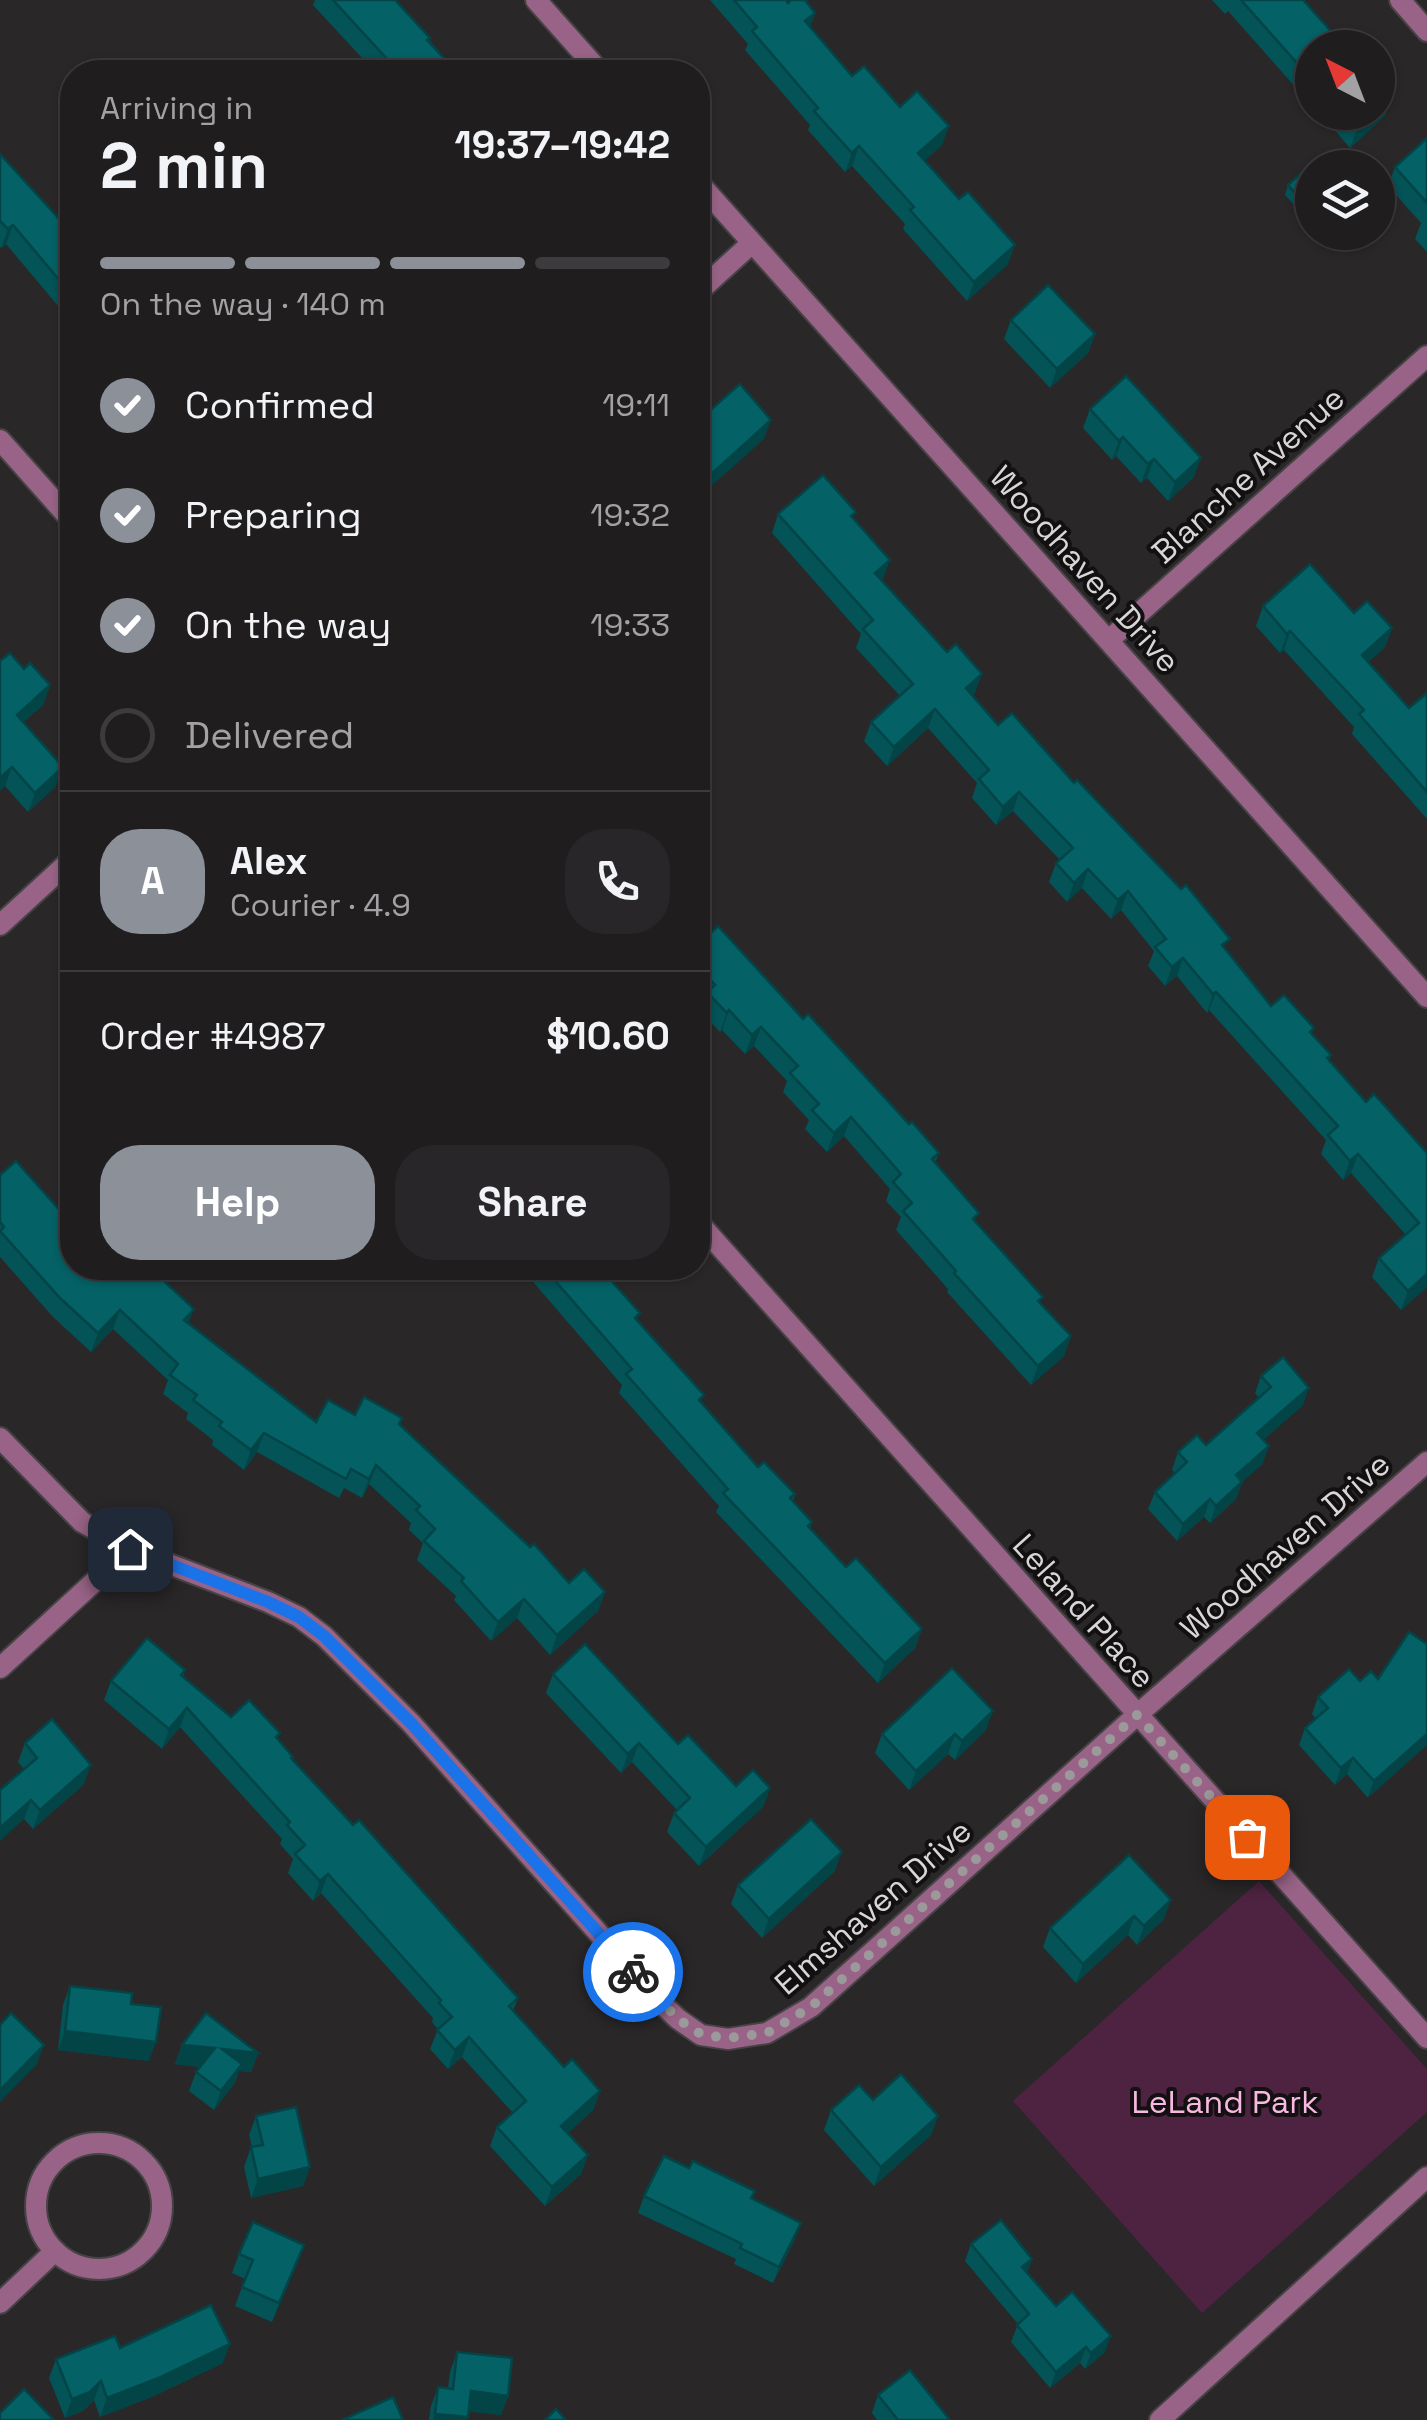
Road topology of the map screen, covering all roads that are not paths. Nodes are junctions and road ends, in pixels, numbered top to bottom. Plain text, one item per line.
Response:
1 (536, 0) edge
2 (1400, 0) edge
3 (1427, 31) edge
4 (589, 60) edge
5 (710, 196) edge
6 (752, 243) junction
7 (710, 281) edge
8 (1427, 356) edge
9 (0, 440) edge
10 (60, 508) edge
11 (1109, 640) junction
12 (60, 870) edge
13 (0, 925) edge
14 (1427, 998) edge
15 (710, 1235) edge
16 (0, 1438) edge
17 (1427, 1462) edge
18 (130, 1549) junction
19 (0, 1668) edge
20 (1137, 1715) junction
21 (1427, 2038) edge
22 (1427, 2177) edge
23 (55, 2251) junction
24 (0, 2303) edge
25 (1160, 2420) edge

1 - 4 street
2 - 3 street
5 - 6 street, Woodhaven Drive
6 - 7 street
6 - 11 street, Woodhaven Drive
8 - 11 street, Blanche Avenue
9 - 10 street
11 - 14 street, Woodhaven Drive
12 - 13 street
15 - 20 street, Leland Place
16 - 18 street, Elmshaven Drive
17 - 20 street, Woodhaven Drive
18 - 19 street
18 - 20 street, Elmshaven Drive
20 - 21 street, Leland Place
22 - 25 street
23 - 23 street
23 - 24 street

